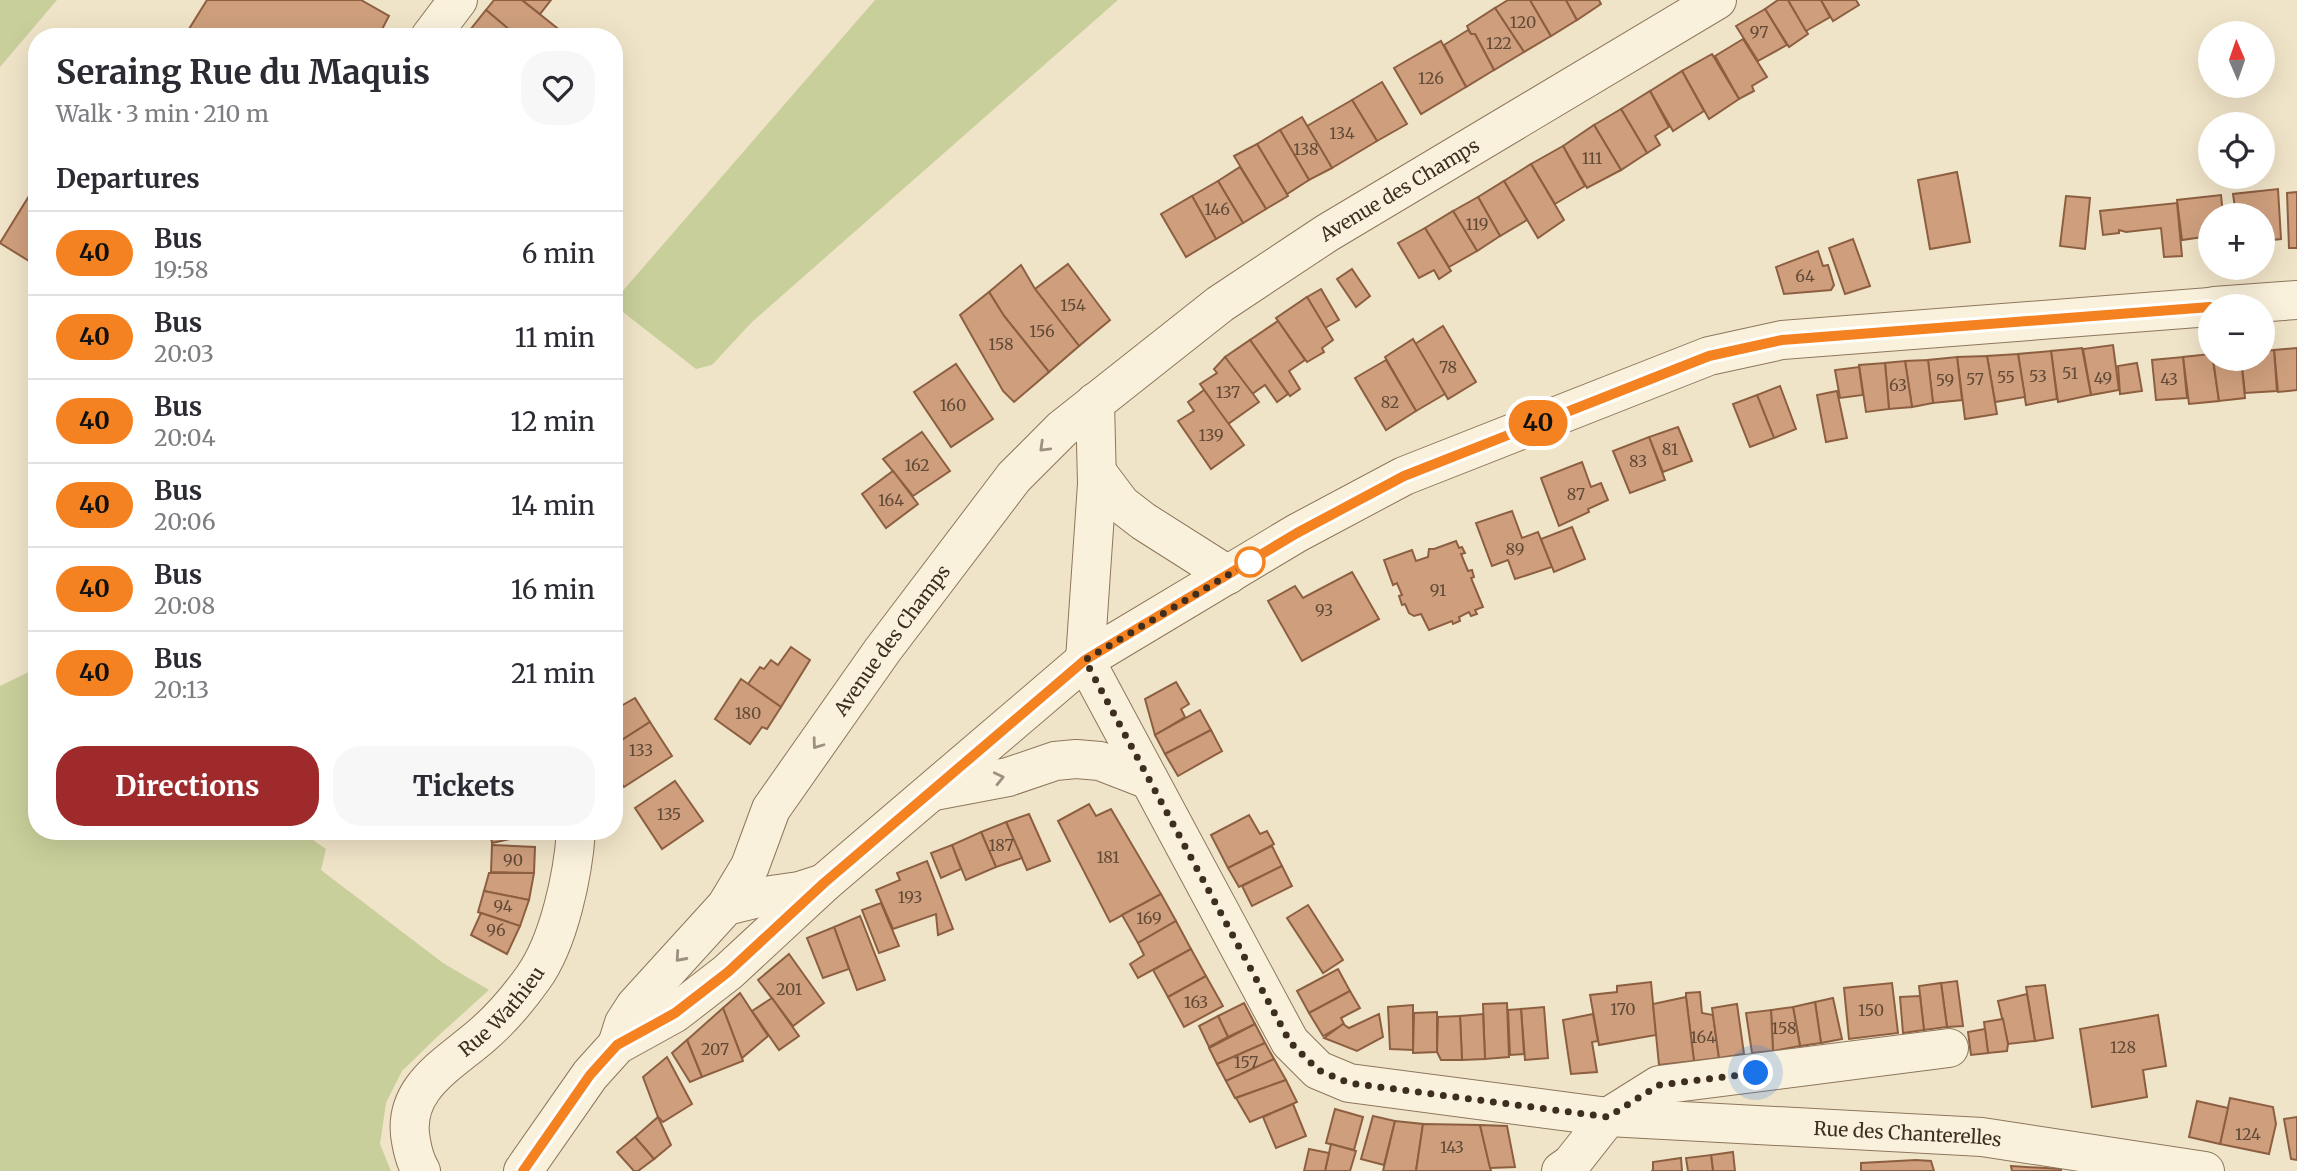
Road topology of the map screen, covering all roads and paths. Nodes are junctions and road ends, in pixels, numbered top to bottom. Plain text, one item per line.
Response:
1 (458, 0) edge
2 (1717, 0) edge
3 (437, 28) edge
4 (2297, 300) edge
5 (2275, 302) edge
6 (2198, 307) edge
7 (1095, 402) junction
8 (1097, 472) junction
9 (1228, 575) junction
10 (1085, 660) junction
11 (1149, 780) junction
12 (932, 791) junction
13 (575, 840) edge
14 (759, 846) junction
15 (824, 883) junction
16 (726, 906) junction
17 (617, 1045) junction
18 (1949, 1048) dead end
19 (1608, 1117) junction
20 (421, 1171) edge
21 (523, 1171) edge
22 (1561, 1171) edge
23 (2205, 1171) edge

1 - 3 street
2 - 7 street, Avenue des Champs
4 - 5 street
6 - 9 street
7 - 8 street
7 -> 14 street, Avenue des Champs
8 - 9 street
8 - 10 street
9 - 10 street
10 - 11 street, Rue des Chanterelles
10 - 12 street
12 -> 11 street
11 - 19 street, Rue des Chanterelles
12 - 15 street
13 - 20 street, Rue Wathieu
14 - 15 street
14 - 16 street, Avenue des Champs
15 - 16 street
15 - 17 street
16 -> 17 street
17 - 21 street
18 - 19 street
19 - 22 street
19 - 23 street, Rue des Chanterelles

